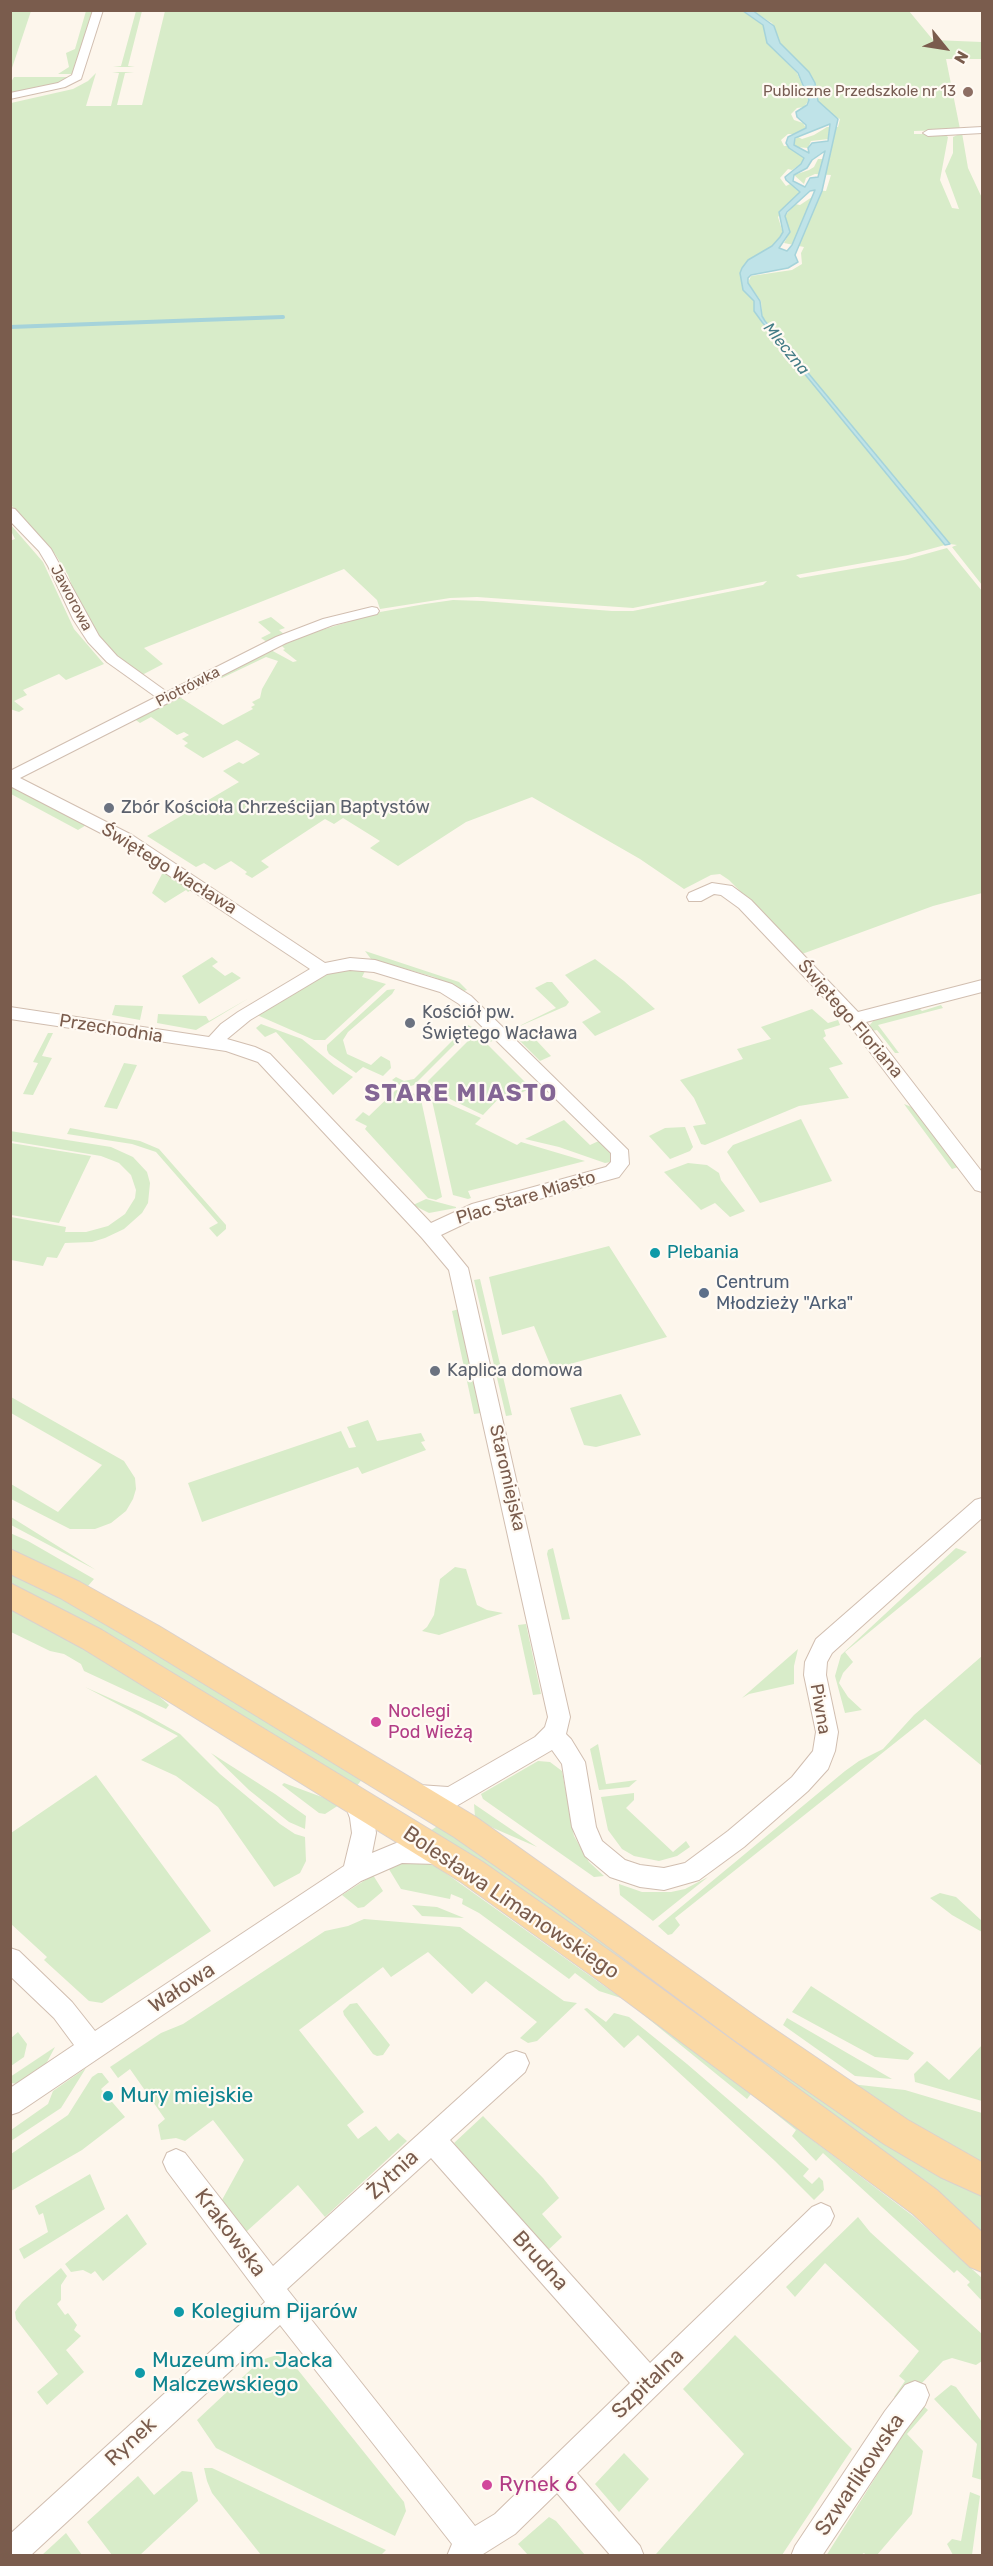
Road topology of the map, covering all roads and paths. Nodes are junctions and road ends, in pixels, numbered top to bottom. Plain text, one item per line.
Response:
1 (98, 10) edge
2 (10, 96) edge
3 (982, 130) edge
4 (928, 133) dead end
5 (10, 512) edge
6 (372, 611) dead end
7 (166, 698) junction
8 (10, 778) edge
9 (695, 897) dead end
10 (322, 969) junction
11 (982, 986) edge
12 (10, 1012) edge
13 (854, 1019) junction
14 (213, 1043) junction
15 (982, 1185) edge
16 (429, 1233) junction
17 (982, 1506) edge
18 (10, 1561) edge
19 (10, 1595) edge
20 (553, 1734) junction
21 (463, 1791) junction
22 (410, 1793) junction
23 (355, 1799) junction
24 (465, 1827) junction
25 (443, 1854) junction
26 (353, 1873) junction
27 (10, 1959) edge
28 (92, 2048) junction
29 (516, 2063) dead end
30 (10, 2103) edge
31 (432, 2139) junction
32 (176, 2162) dead end
33 (982, 2179) edge
34 (821, 2216) dead end
35 (982, 2254) edge
36 (276, 2296) junction
37 (649, 2383) junction
38 (915, 2395) dead end
39 (557, 2471) junction
40 (466, 2550) edge
41 (10, 2554) edge
42 (630, 2556) edge
43 (805, 2556) edge

1 - 2 street
3 - 4 street
5 - 7 street, Jaworowa
6 - 7 street, Piotrówka
7 - 8 street, Piotrówka
8 - 10 street, Świętego Wacława
9 - 13 street, Świętego Floriana
10 - 14 street, Plac Stare Miasto
10 - 16 street, Plac Stare Miasto
11 - 13 street
12 - 14 street, Przechodnia
13 - 15 street, Świętego Floriana
14 - 16 street
16 - 20 street, Staromiejska
17 - 20 street, Piwna
18 - 22 main road, Bolesława Limanowskiego
19 - 23 main road, Bolesława Limanowskiego
20 - 21 street
21 - 22 street
21 - 24 street
22 - 24 main road, Bolesława Limanowskiego
23 - 25 main road, Bolesława Limanowskiego
23 - 26 street
24 - 33 main road, Bolesława Limanowskiego
25 - 26 street, Wałowa
25 - 35 main road, Bolesława Limanowskiego
26 - 28 street, Wałowa
27 - 28 street
28 - 30 street, Wałowa
29 - 31 street, Żytnia
31 - 36 street, Żytnia
31 - 37 street, Brudna
32 - 36 street, Krakowska
34 - 37 street, Szpitalna
36 - 40 street
36 - 41 street, Rynek
37 - 39 street, Szpitalna
38 - 43 street, Szwarlikowska
39 - 40 street, Szpitalna
39 - 42 street

